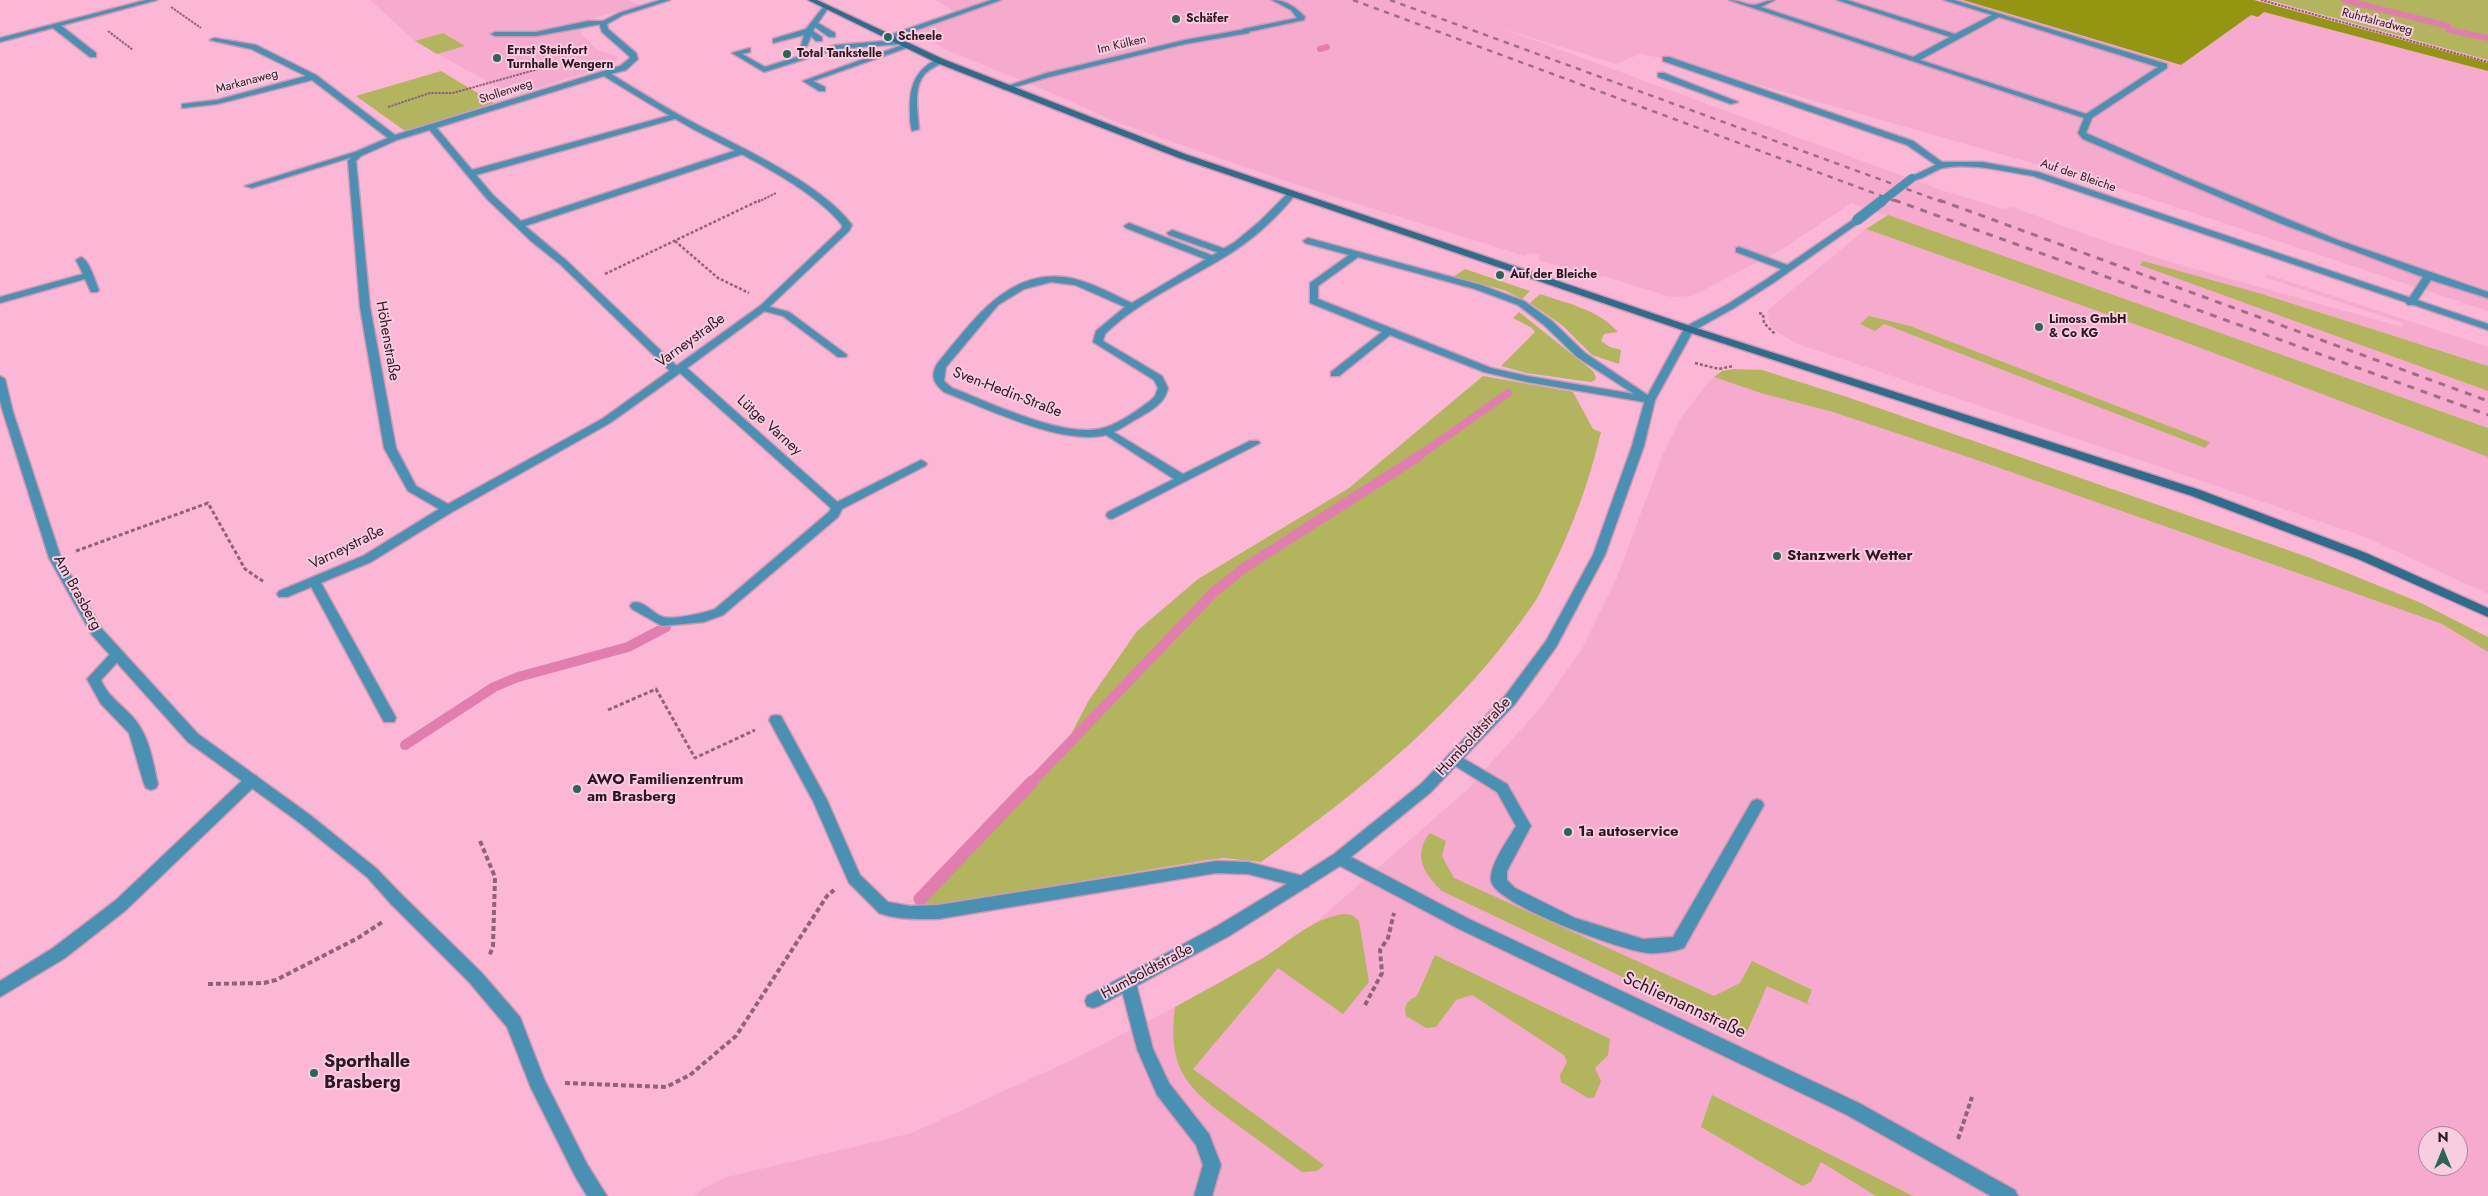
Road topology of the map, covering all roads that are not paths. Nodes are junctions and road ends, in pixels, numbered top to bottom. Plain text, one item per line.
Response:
1 (154, 0) edge
2 (668, 0) edge
3 (811, 0) edge
4 (998, 0) edge
5 (1275, 0) edge
6 (1732, 0) edge
7 (1772, 0) edge
8 (1840, 0) edge
9 (1947, 0) edge
10 (826, 7) junction
11 (1755, 7) junction
12 (1998, 15) junction
13 (603, 23) junction
14 (814, 23) junction
15 (56, 26) junction
16 (808, 31) junction
17 (495, 34) dead end
18 (832, 35) dead end
19 (888, 37) junction
20 (1956, 37) junction
21 (819, 39) dead end
22 (0, 40) edge
23 (214, 40) road end
24 (776, 41) dead end
25 (844, 41) dead end
26 (898, 42) junction
27 (804, 44) dead end
28 (854, 45) junction
29 (908, 46) junction
30 (747, 50) dead end
31 (93, 55) dead end
32 (1666, 59) dead end
33 (1914, 60) junction
34 (940, 61) junction
35 (1674, 69) dead end
36 (606, 74) junction
37 (1662, 75) dead end
38 (313, 77) junction
39 (1713, 77) junction
40 (1005, 88) junction
41 (822, 89) dead end
42 (1734, 102) dead end
43 (185, 106) dead end
44 (675, 116) junction
45 (2088, 116) junction
46 (432, 128) junction
47 (915, 129) dead end
48 (394, 138) junction
49 (740, 152) junction
50 (358, 154) junction
51 (1942, 165) junction
52 (472, 173) junction
53 (249, 186) dead end
54 (1292, 194) junction
55 (519, 225) junction
56 (1129, 226) dead end
57 (1172, 233) dead end
58 (1308, 241) dead end
59 (1739, 250) dead end
60 (1225, 252) junction
61 (1357, 254) junction
62 (1213, 259) junction
63 (82, 260) dead end
64 (1787, 268) junction
65 (88, 275) junction
66 (2428, 277) junction
67 (94, 290) dead end
68 (2488, 295) edge
69 (0, 300) edge
70 (2410, 302) junction
71 (1133, 307) junction
72 (763, 308) junction
73 (2488, 328) edge
74 (1689, 329) junction
75 (1389, 331) junction
76 (842, 355) dead end
77 (678, 370) junction
78 (1335, 374) dead end
79 (0, 378) edge
80 (1650, 400) junction
81 (1107, 431) junction
82 (1254, 443) dead end
83 (921, 464) dead end
84 (1182, 479) junction
85 (837, 507) junction
86 (448, 509) junction
87 (1112, 515) dead end
88 (314, 581) junction
89 (283, 594) road end
90 (636, 606) dead end
91 (2488, 613) edge
92 (117, 654) junction
93 (390, 718) dead end
94 (776, 720) dead end
95 (1454, 758) junction
96 (252, 780) junction
97 (150, 784) dead end
98 (1757, 805) dead end
99 (1339, 858) junction
100 (1303, 882) junction
101 (1128, 983) junction
102 (0, 990) edge
103 (1093, 1001) dead end
104 (598, 1196) edge
105 (1203, 1196) edge
106 (2009, 1196) edge

1 - 15 street
2 - 13 street
3 - 10 main road
4 - 19 street
5 - 40 street, Im Külken
6 - 11 street
7 - 11 street
8 - 20 street
9 - 12 street
10 - 14 street
10 - 19 main road
11 - 33 street
12 - 20 street
12 - 45 street
13 - 17 street
13 - 36 street, Stollenweg
14 - 16 street
14 - 18 street
15 - 22 street
15 - 31 street
16 - 21 street
16 - 24 street
16 - 27 street
19 - 26 main road
20 - 33 street
23 - 38 street, Markanaweg
25 - 28 street
26 - 28 street
26 - 29 main road
28 - 30 street
29 - 34 main road
29 - 41 street
32 - 39 street
33 - 45 street
34 - 40 main road
34 - 47 street
35 - 39 street
36 - 44 street, Varneystraße
36 - 46 street, Stollenweg
37 - 42 street
38 - 43 street, Markanaweg
38 - 48 street, Markanaweg
39 - 51 street
40 - 54 main road
44 - 49 street, Varneystraße
44 - 52 street
45 - 66 street
46 - 48 street, Stollenweg
46 - 52 street, Lütge Varney
48 - 50 street, Stollenweg
49 - 55 street
49 - 72 street, Varneystraße
50 - 53 street, Stollenweg
50 - 86 street, Höhenstraße
51 - 64 street, Auf der Bleiche, bridge
51 - 70 street, Auf der Bleiche
52 - 55 street, Lütge Varney
54 - 60 street, Sven-Hedin-Straße
54 - 74 main road
55 - 77 street, Lütge Varney
56 - 62 street
57 - 60 street
58 - 61 street
59 - 64 street
60 - 62 street, Sven-Hedin-Straße
61 - 75 street
61 - 80 street
62 - 71 street, Sven-Hedin-Straße
63 - 65 street
64 - 74 street, Auf der Bleiche
65 - 67 street
65 - 69 street
66 - 68 street
66 - 70 street
70 - 73 street, Auf der Bleiche
71 - 81 street, Sven-Hedin-Straße
71 - 81 street, Sven-Hedin-Straße
72 - 76 street
72 - 77 street, Varneystraße
74 - 80 street, Humboldtstraße
74 - 91 main road
75 - 78 street
75 - 80 street
77 - 85 street, Lütge Varney
77 - 86 street, Varneystraße
79 - 92 street, Am Brasberg
80 - 95 street, Humboldtstraße
81 - 84 street
82 - 84 street
83 - 85 street
84 - 87 street
85 - 90 street
86 - 88 street, Varneystraße
88 - 89 street, Varneystraße
88 - 93 street
92 - 96 street, Am Brasberg
92 - 97 street
94 - 100 street
95 - 98 street
95 - 99 street, Humboldtstraße
96 - 102 street
96 - 104 street, Am Brasberg
99 - 100 street, Humboldtstraße
99 - 106 street, Schliemannstraße
100 - 101 street, Humboldtstraße
101 - 103 street, Humboldtstraße
101 - 105 street

